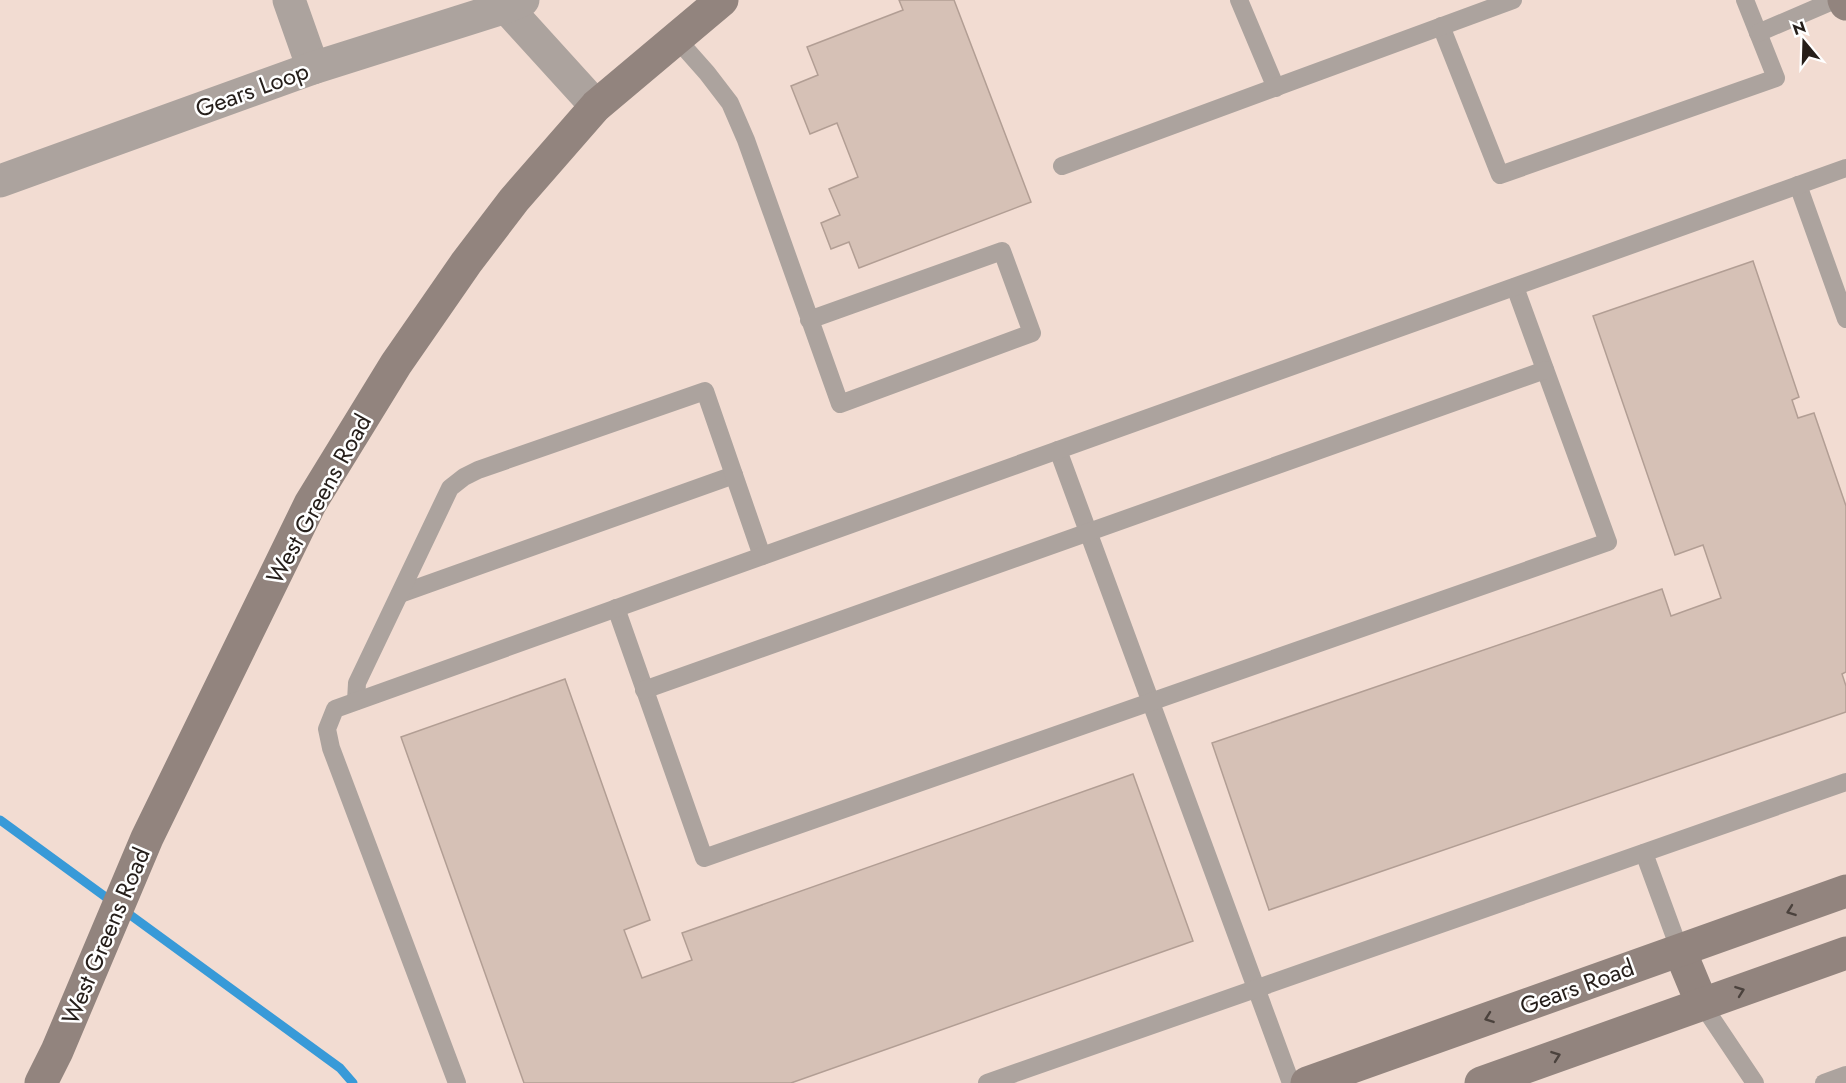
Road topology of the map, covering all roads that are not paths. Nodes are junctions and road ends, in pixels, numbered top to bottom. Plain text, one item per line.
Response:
1 (289, 0) edge
2 (722, 0) edge
3 (1239, 0) edge
4 (1513, 0) edge
5 (1745, 0) edge
6 (1835, 0) edge
7 (1844, 0) edge
8 (515, 3) edge
9 (1846, 4) edge
10 (1441, 26) junction
11 (1758, 33) junction
12 (676, 38) junction
13 (313, 68) junction
14 (1276, 88) junction
15 (596, 106) junction
16 (1062, 166) dead end
17 (1846, 168) edge
18 (0, 181) edge
19 (1798, 185) junction
20 (1515, 287) junction
21 (809, 320) junction
22 (1846, 320) edge
23 (1545, 370) junction
24 (1058, 450) junction
25 (734, 475) junction
26 (1088, 533) junction
27 (762, 556) junction
28 (400, 594) junction
29 (616, 608) junction
30 (644, 690) junction
31 (356, 701) junction
32 (1150, 701) junction
33 (1846, 782) edge
34 (1644, 853) junction
35 (1846, 891) edge
36 (1680, 951) junction
37 (1846, 953) edge
38 (1256, 990) junction
39 (1702, 1004) junction
40 (1846, 1075) edge
41 (40, 1083) edge
42 (457, 1083) edge
43 (987, 1083) edge
44 (1291, 1083) edge
45 (1307, 1083) edge
46 (1481, 1083) edge
47 (1755, 1083) edge
48 (1824, 1083) edge

1 - 13 street
2 - 12 main road, West Greens Road
3 - 14 lane
4 - 10 lane
5 - 11 lane
6 - 11 lane
7 - 9 main road
8 - 13 street, Gears Loop
8 - 15 street, Gears Loop
10 - 11 lane
10 - 14 lane
12 - 15 main road, West Greens Road
12 - 21 lane
13 - 18 street, Gears Loop
14 - 16 lane
15 - 41 main road, West Greens Road
17 - 19 lane
19 - 20 lane
19 - 22 lane
20 - 23 lane
20 - 24 lane
21 - 21 lane
23 - 26 lane
23 - 32 lane
24 - 26 lane
24 - 27 lane
25 - 27 lane
25 - 28 lane
25 - 28 lane
26 - 30 lane
26 - 32 lane
27 - 29 lane
28 - 31 lane
29 - 30 lane
29 - 31 lane
30 - 32 lane
31 - 42 lane
32 - 38 lane
33 - 34 lane
34 - 36 lane
34 - 38 lane
35 -> 36 main road, Gears Road
36 - 39 main road
36 -> 45 main road, Gears Road
39 -> 37 main road
38 - 43 lane
38 - 44 lane
46 -> 39 main road
39 - 47 lane
40 - 48 lane

